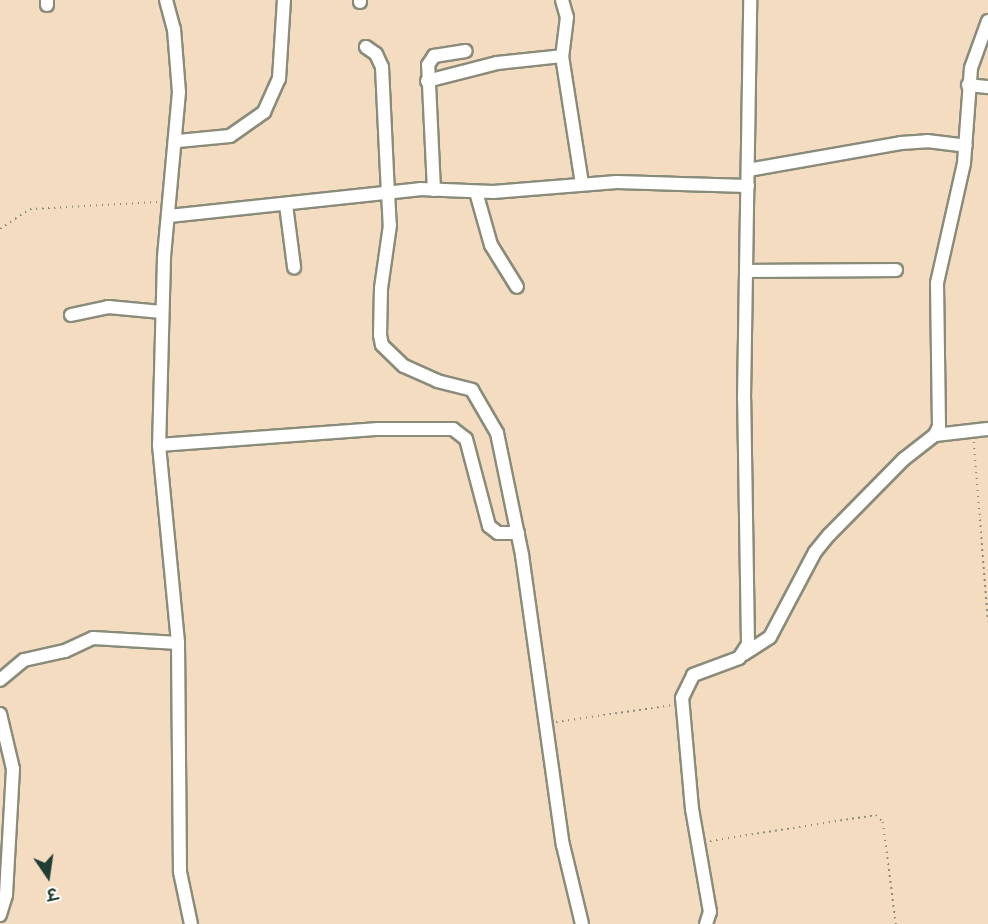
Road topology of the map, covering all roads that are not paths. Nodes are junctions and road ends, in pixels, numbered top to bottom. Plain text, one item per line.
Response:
1 (166, 0) edge
2 (284, 0) edge
3 (562, 0) edge
4 (750, 0) edge
5 (988, 21) edge
6 (366, 48) dead end
7 (466, 51) dead end
8 (562, 56) junction
9 (427, 81) junction
10 (968, 85) junction
11 (988, 87) edge
12 (178, 141) junction
13 (966, 146) junction
14 (748, 170) junction
15 (582, 183) junction
16 (748, 186) junction
17 (434, 190) junction
18 (388, 192) junction
19 (476, 192) junction
20 (286, 205) junction
21 (169, 216) junction
22 (294, 267) dead end
23 (896, 270) dead end
24 (747, 271) junction
25 (517, 287) dead end
26 (162, 312) junction
27 (71, 315) dead end
28 (988, 429) edge
29 (935, 435) junction
30 (159, 445) junction
31 (518, 533) junction
32 (178, 644) junction
33 (744, 654) junction
34 (0, 680) edge
35 (0, 714) edge
36 (0, 915) edge
37 (709, 922) edge
38 (191, 924) edge
39 (582, 924) edge

1 - 12 street
2 - 12 street
3 - 8 street
4 - 14 street
5 - 10 street
6 - 18 street
7 - 9 street
8 - 9 street
8 - 15 street
9 - 17 street
10 - 11 street
10 - 13 street
12 - 21 street
13 - 14 street
13 - 29 street
14 - 16 street
15 - 16 street
15 - 19 street
16 - 24 street
17 - 18 street
17 - 19 street
18 - 20 street
18 - 31 street
19 - 25 street
20 - 21 street
20 - 22 street
21 - 26 street
23 - 24 street
24 - 33 street
26 - 27 street
26 - 30 street
28 - 29 street
29 - 33 street
30 - 31 street
30 - 32 street
31 - 39 street
32 - 34 street
32 - 38 street
33 - 37 street
35 - 36 street

